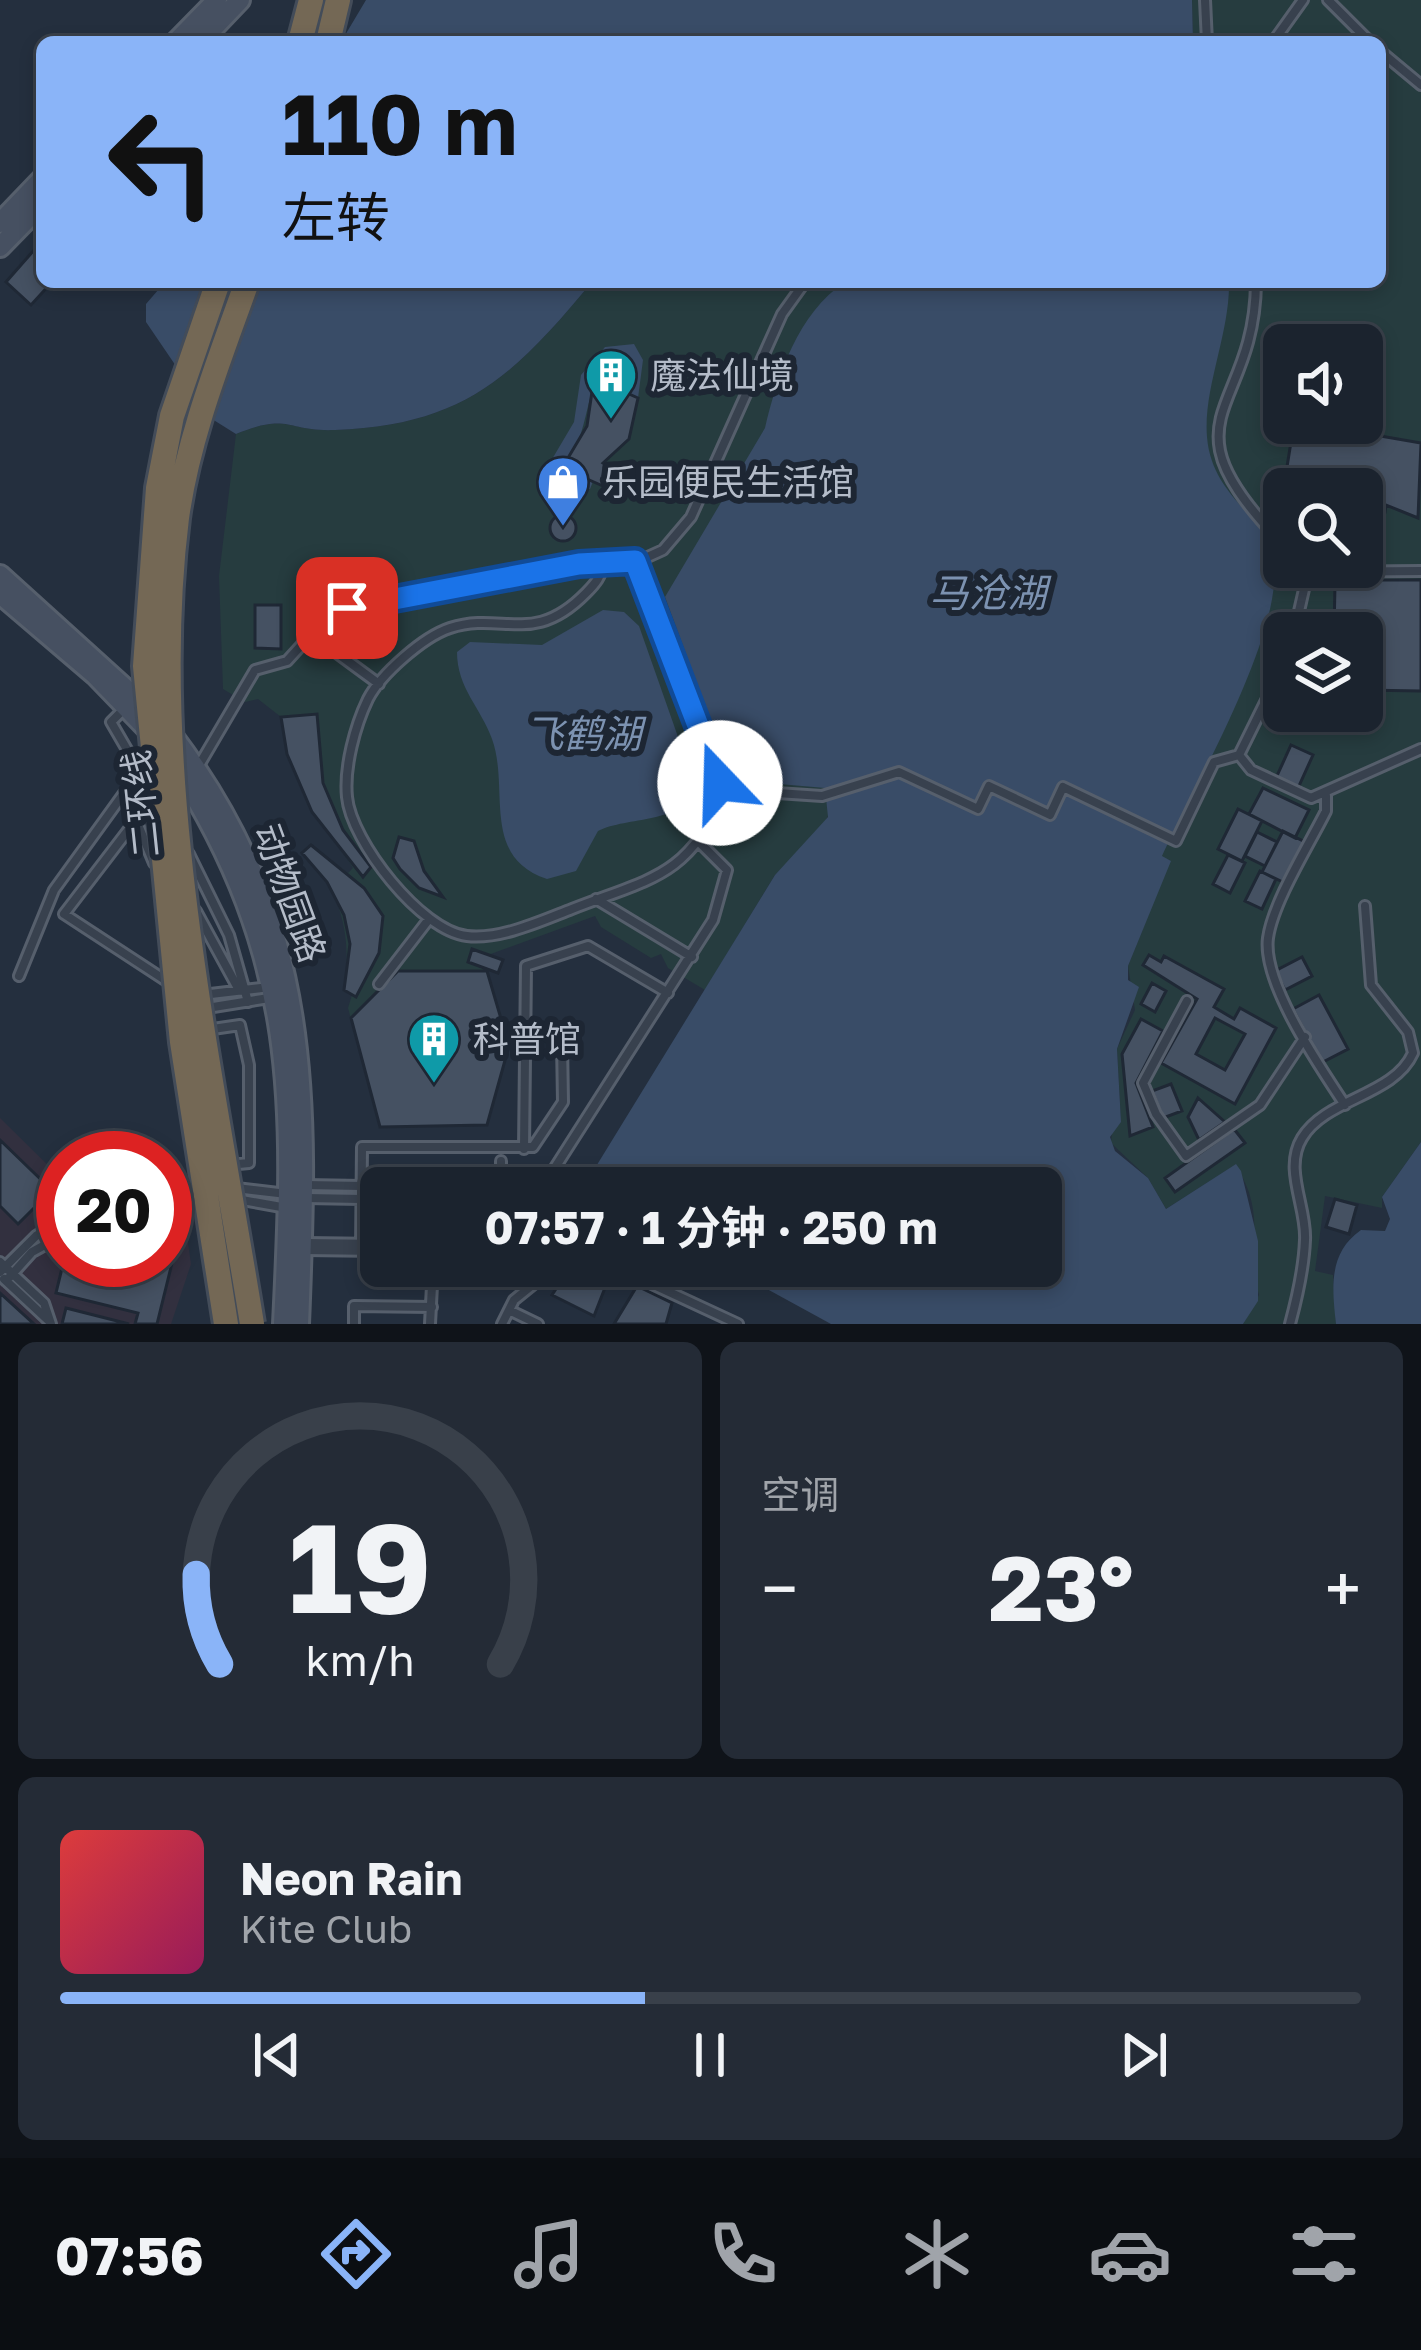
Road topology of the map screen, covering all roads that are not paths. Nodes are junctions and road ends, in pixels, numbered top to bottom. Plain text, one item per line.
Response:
1 (217, 0) edge
2 (240, 0) edge
3 (310, 0) edge
4 (338, 0) edge
5 (1204, 0) edge
6 (1303, 0) edge
7 (1328, 0) edge
8 (182, 36) edge
9 (206, 36) edge
10 (301, 36) edge
11 (329, 36) edge
12 (1207, 36) edge
13 (1277, 36) edge
14 (1364, 36) edge
15 (1386, 56) edge
16 (1421, 85) edge
17 (36, 184) edge
18 (36, 210) edge
19 (0, 223) edge
20 (0, 247) edge
21 (216, 288) edge
22 (245, 288) edge
23 (801, 288) edge
24 (1256, 288) edge
25 (1263, 522) edge
26 (635, 561) junction
27 (602, 562) junction
28 (1383, 571) edge
29 (1421, 571) edge
30 (0, 575) edge
31 (0, 594) edge
32 (311, 634) junction
33 (379, 684) junction
34 (127, 706) junction
35 (1263, 706) edge
36 (1421, 748) edge
37 (1239, 755) junction
38 (196, 769) junction
39 (140, 771) junction
40 (133, 780) junction
41 (124, 793) junction
42 (725, 795) junction
43 (1326, 796) junction
44 (136, 820) junction
45 (700, 844) junction
46 (596, 899) junction
47 (1365, 906) dead end
48 (429, 918) junction
49 (692, 957) junction
50 (153, 968) junction
51 (19, 976) dead end
52 (379, 984) dead end
53 (242, 990) junction
54 (275, 992) junction
55 (668, 993) junction
56 (1187, 1001) dead end
57 (248, 1002) junction
58 (179, 1034) junction
59 (1305, 1037) junction
60 (562, 1042) dead end
61 (1345, 1105) junction
62 (524, 1149) junction
63 (501, 1161) dead end
64 (362, 1167) edge
65 (501, 1167) edge
66 (556, 1167) edge
67 (360, 1186) edge
68 (192, 1193) edge
69 (296, 1196) junction
70 (360, 1198) edge
71 (36, 1235) edge
72 (302, 1246) junction
73 (360, 1247) edge
74 (36, 1250) edge
75 (4, 1272) edge
76 (432, 1287) edge
77 (534, 1287) edge
78 (658, 1287) edge
79 (432, 1307) junction
80 (509, 1310) junction
81 (51, 1323) edge
82 (226, 1324) edge
83 (252, 1324) edge
84 (283, 1324) edge
85 (299, 1324) edge
86 (354, 1324) edge
87 (430, 1324) edge
88 (502, 1324) edge
89 (538, 1324) edge
90 (738, 1324) edge
91 (1290, 1324) edge

1 - 8 main road
2 - 9 main road
3 - 10 highway
4 - 11 highway
5 - 12 lane
6 - 13 lane
7 - 14 lane
15 - 16 lane
17 - 19 main road
18 - 20 main road
21 - 82 highway, 二环线, bridge
22 - 83 highway, 二环线, bridge
23 - 26 lane
24 - 25 lane
26 - 27 lane
26 - 42 lane
27 - 32 lane
27 - 33 lane
28 - 29 lane
30 - 38 main road, 动物园路
31 - 34 main road, 动物园路
32 - 33 lane
32 - 38 lane
33 - 48 lane
34 - 39 lane
34 - 54 main road, 动物园路
35 - 37 lane
36 - 43 lane
37 - 42 lane
37 - 43 lane
38 - 69 main road, 动物园路
39 - 40 lane
39 - 53 lane
40 - 41 lane
40 - 53 lane
41 - 44 lane
41 - 51 lane
42 - 45 lane
43 - 59 lane
44 - 50 lane
44 - 50 lane
45 - 46 lane
45 - 49 lane
46 - 48 lane
46 - 49 lane
47 - 61 lane
48 - 52 lane
49 - 55 lane
50 - 53 lane
53 - 54 lane
53 - 57 lane
54 - 57 lane
54 - 69 main road, 动物园路
55 - 62 lane
55 - 66 lane
56 - 59 lane
57 - 58 lane
58 - 58 lane
59 - 61 lane
60 - 62 lane
61 - 91 lane
62 - 64 lane
63 - 65 lane
67 - 69 lane
68 - 69 lane
69 - 70 lane
69 - 72 main road, 动物园路
69 - 84 main road, 动物园路
71 - 75 lane
72 - 73 lane
72 - 85 main road, 动物园路
74 - 75 lane
75 - 81 lane
76 - 79 lane
77 - 80 lane
78 - 90 lane
79 - 86 lane
79 - 87 lane
80 - 88 lane
80 - 89 lane

